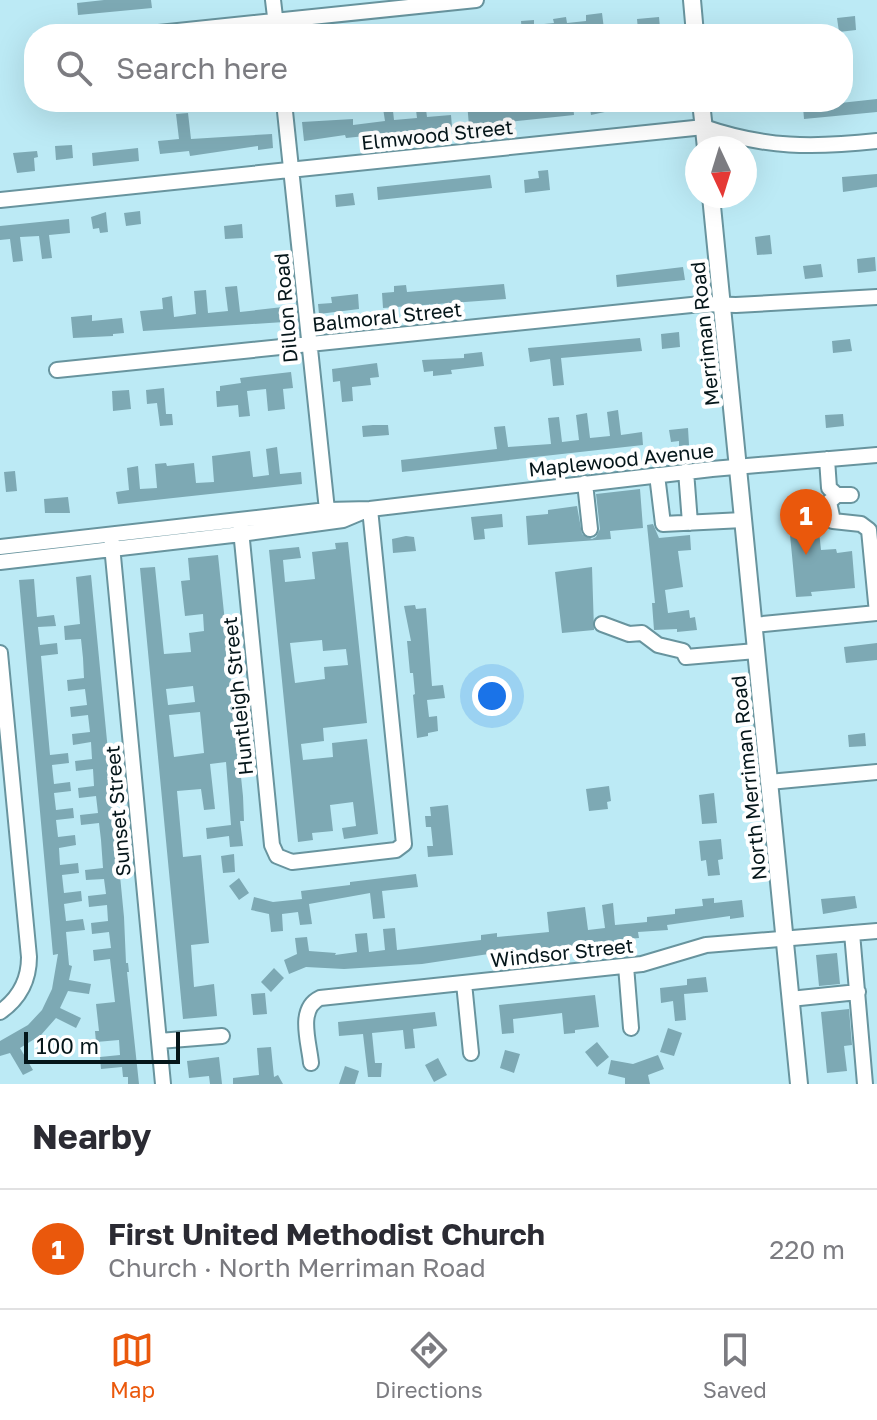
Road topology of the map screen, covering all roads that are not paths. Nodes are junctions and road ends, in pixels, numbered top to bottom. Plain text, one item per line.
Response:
1 (273, 0) edge
2 (476, 0) edge
3 (692, 0) edge
4 (276, 24) edge
5 (305, 24) edge
6 (694, 24) edge
7 (285, 112) edge
8 (702, 112) edge
9 (704, 127) junction
10 (705, 136) edge
11 (877, 141) edge
12 (292, 169) junction
13 (0, 200) edge
14 (712, 208) edge
15 (877, 297) edge
16 (721, 304) junction
17 (308, 345) junction
18 (57, 370) dead end
19 (877, 455) edge
20 (827, 459) junction
21 (738, 467) junction
22 (686, 471) junction
23 (657, 475) junction
24 (585, 483) junction
25 (370, 509) junction
26 (327, 510) junction
27 (743, 520) junction
28 (877, 522) edge
29 (690, 523) junction
30 (861, 524) junction
31 (240, 527) junction
32 (590, 529) dead end
33 (112, 542) junction
34 (0, 547) edge
35 (0, 562) edge
36 (877, 613) edge
37 (602, 624) dead end
38 (755, 639) junction
39 (0, 653) edge
40 (877, 772) edge
41 (769, 782) junction
42 (877, 931) edge
43 (852, 933) junction
44 (784, 937) junction
45 (626, 966) junction
46 (464, 983) junction
47 (858, 992) junction
48 (790, 999) junction
49 (0, 1012) edge
50 (631, 1028) dead end
51 (222, 1036) dead end
52 (159, 1041) junction
53 (471, 1053) dead end
54 (311, 1063) dead end
55 (163, 1084) edge
56 (799, 1084) edge
57 (865, 1084) edge

1 - 4 street
2 - 5 street
3 - 6 main road
7 - 12 street, Dillon Road
8 - 9 main road
9 - 10 main road
9 - 11 street, Elmwood Street
9 - 12 street, Elmwood Street
12 - 13 street, Elmwood Street
12 - 17 street, Dillon Road
14 - 16 main road, Merriman Road
15 - 16 street, Balmoral Street
16 - 17 street, Balmoral Street
16 - 21 main road, Merriman Road
17 - 18 street, Balmoral Street
17 - 26 street, Dillon Road
19 - 20 street, Maplewood Avenue
20 - 21 street, Maplewood Avenue
20 - 30 street
21 - 22 street, Maplewood Avenue
21 - 27 main road, North Merriman Road
22 - 23 street, Maplewood Avenue
22 - 29 street
23 - 24 street, Maplewood Avenue
23 - 29 street
24 - 25 street, Maplewood Avenue
24 - 32 street
25 - 26 street, Maplewood Avenue
25 - 31 street, Maplewood Avenue
25 - 31 street, Huntleigh Street
26 - 31 street, Maplewood Avenue
27 - 29 street
27 - 38 main road, North Merriman Road
28 - 30 street
30 - 36 street
31 - 33 street, Maplewood Avenue
33 - 34 street, Maplewood Avenue
33 - 35 street, Maplewood Avenue
33 - 52 street, Sunset Street
36 - 38 street
37 - 38 street
38 - 41 main road, North Merriman Road
39 - 49 street
40 - 41 street
41 - 44 main road, North Merriman Road
42 - 43 street, Windsor Street
43 - 44 street, Windsor Street
43 - 47 street
44 - 45 street, Windsor Street
44 - 48 main road, North Merriman Road
45 - 46 street, Windsor Street
45 - 50 street
46 - 53 street
46 - 54 street, Windsor Street
47 - 48 street
47 - 57 street
48 - 56 main road, North Merriman Road
51 - 52 street
52 - 55 street, Sunset Street

